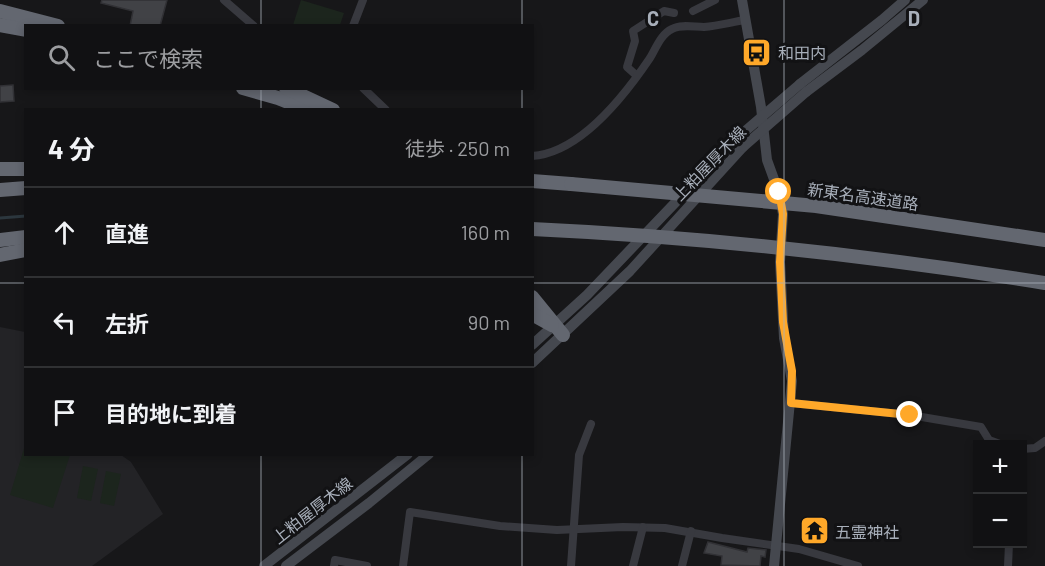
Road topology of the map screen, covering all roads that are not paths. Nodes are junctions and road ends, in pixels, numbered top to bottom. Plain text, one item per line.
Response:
1 (224, 0) edge
2 (363, 0) edge
3 (716, 0) edge
4 (742, 0) edge
5 (905, 0) edge
6 (923, 0) edge
7 (0, 11) edge
8 (693, 11) dead end
9 (674, 13) dead end
10 (745, 20) junction
11 (50, 24) edge
12 (252, 24) edge
13 (354, 24) edge
14 (0, 25) edge
15 (0, 30) edge
16 (24, 31) edge
17 (24, 31) edge
18 (636, 75) junction
19 (803, 88) junction
20 (250, 90) edge
21 (290, 90) edge
22 (365, 90) edge
23 (303, 108) edge
24 (329, 108) edge
25 (384, 108) edge
26 (534, 156) edge
27 (0, 169) edge
28 (24, 169) edge
29 (534, 182) edge
30 (24, 188) edge
31 (0, 190) edge
32 (534, 229) edge
33 (24, 237) edge
34 (0, 240) edge
35 (1045, 240) edge
36 (24, 250) edge
37 (0, 255) edge
38 (1045, 283) edge
39 (537, 313) edge
40 (559, 330) junction
41 (534, 344) edge
42 (534, 361) edge
43 (791, 403) junction
44 (591, 424) dead end
45 (989, 440) edge
46 (1045, 441) edge
47 (1027, 450) edge
48 (405, 456) edge
49 (427, 456) edge
50 (643, 527) junction
51 (573, 530) junction
52 (692, 531) junction
53 (775, 545) junction
54 (1009, 548) edge
55 (264, 566) edge
56 (286, 566) edge
57 (333, 566) edge
58 (367, 566) edge
59 (403, 566) edge
60 (571, 566) edge
61 (633, 566) edge
62 (682, 566) edge
63 (774, 566) edge
64 (858, 566) edge
65 (1008, 566) edge

1 - 12 street
2 - 13 street
3 - 8 street
4 - 10 main road
5 - 19 main road, 上粕屋厚木線
6 - 19 main road, 上粕屋厚木線
7 - 11 highway
9 - 18 street
10 - 18 street
10 - 43 main road
14 - 16 highway
15 - 17 highway
18 - 26 street
19 - 40 main road, 上粕屋厚木線, bridge
20 - 23 highway
21 - 24 highway
22 - 25 street
27 - 28 highway
29 - 35 highway, 新東名高速道路, bridge
30 - 31 highway
32 - 38 highway, bridge
33 - 34 highway
36 - 37 highway
39 - 40 highway
40 - 41 main road, 上粕屋厚木線
40 - 42 main road, 上粕屋厚木線
43 - 45 street
43 - 53 main road
44 - 51 street
46 - 47 street
48 - 55 main road, 上粕屋厚木線
49 - 56 main road, 上粕屋厚木線
50 - 51 street
50 - 52 street
50 - 61 street
51 - 59 street
51 - 60 street
52 - 53 street
52 - 62 street
53 - 63 main road
53 - 64 street
54 - 65 street
57 - 58 street

